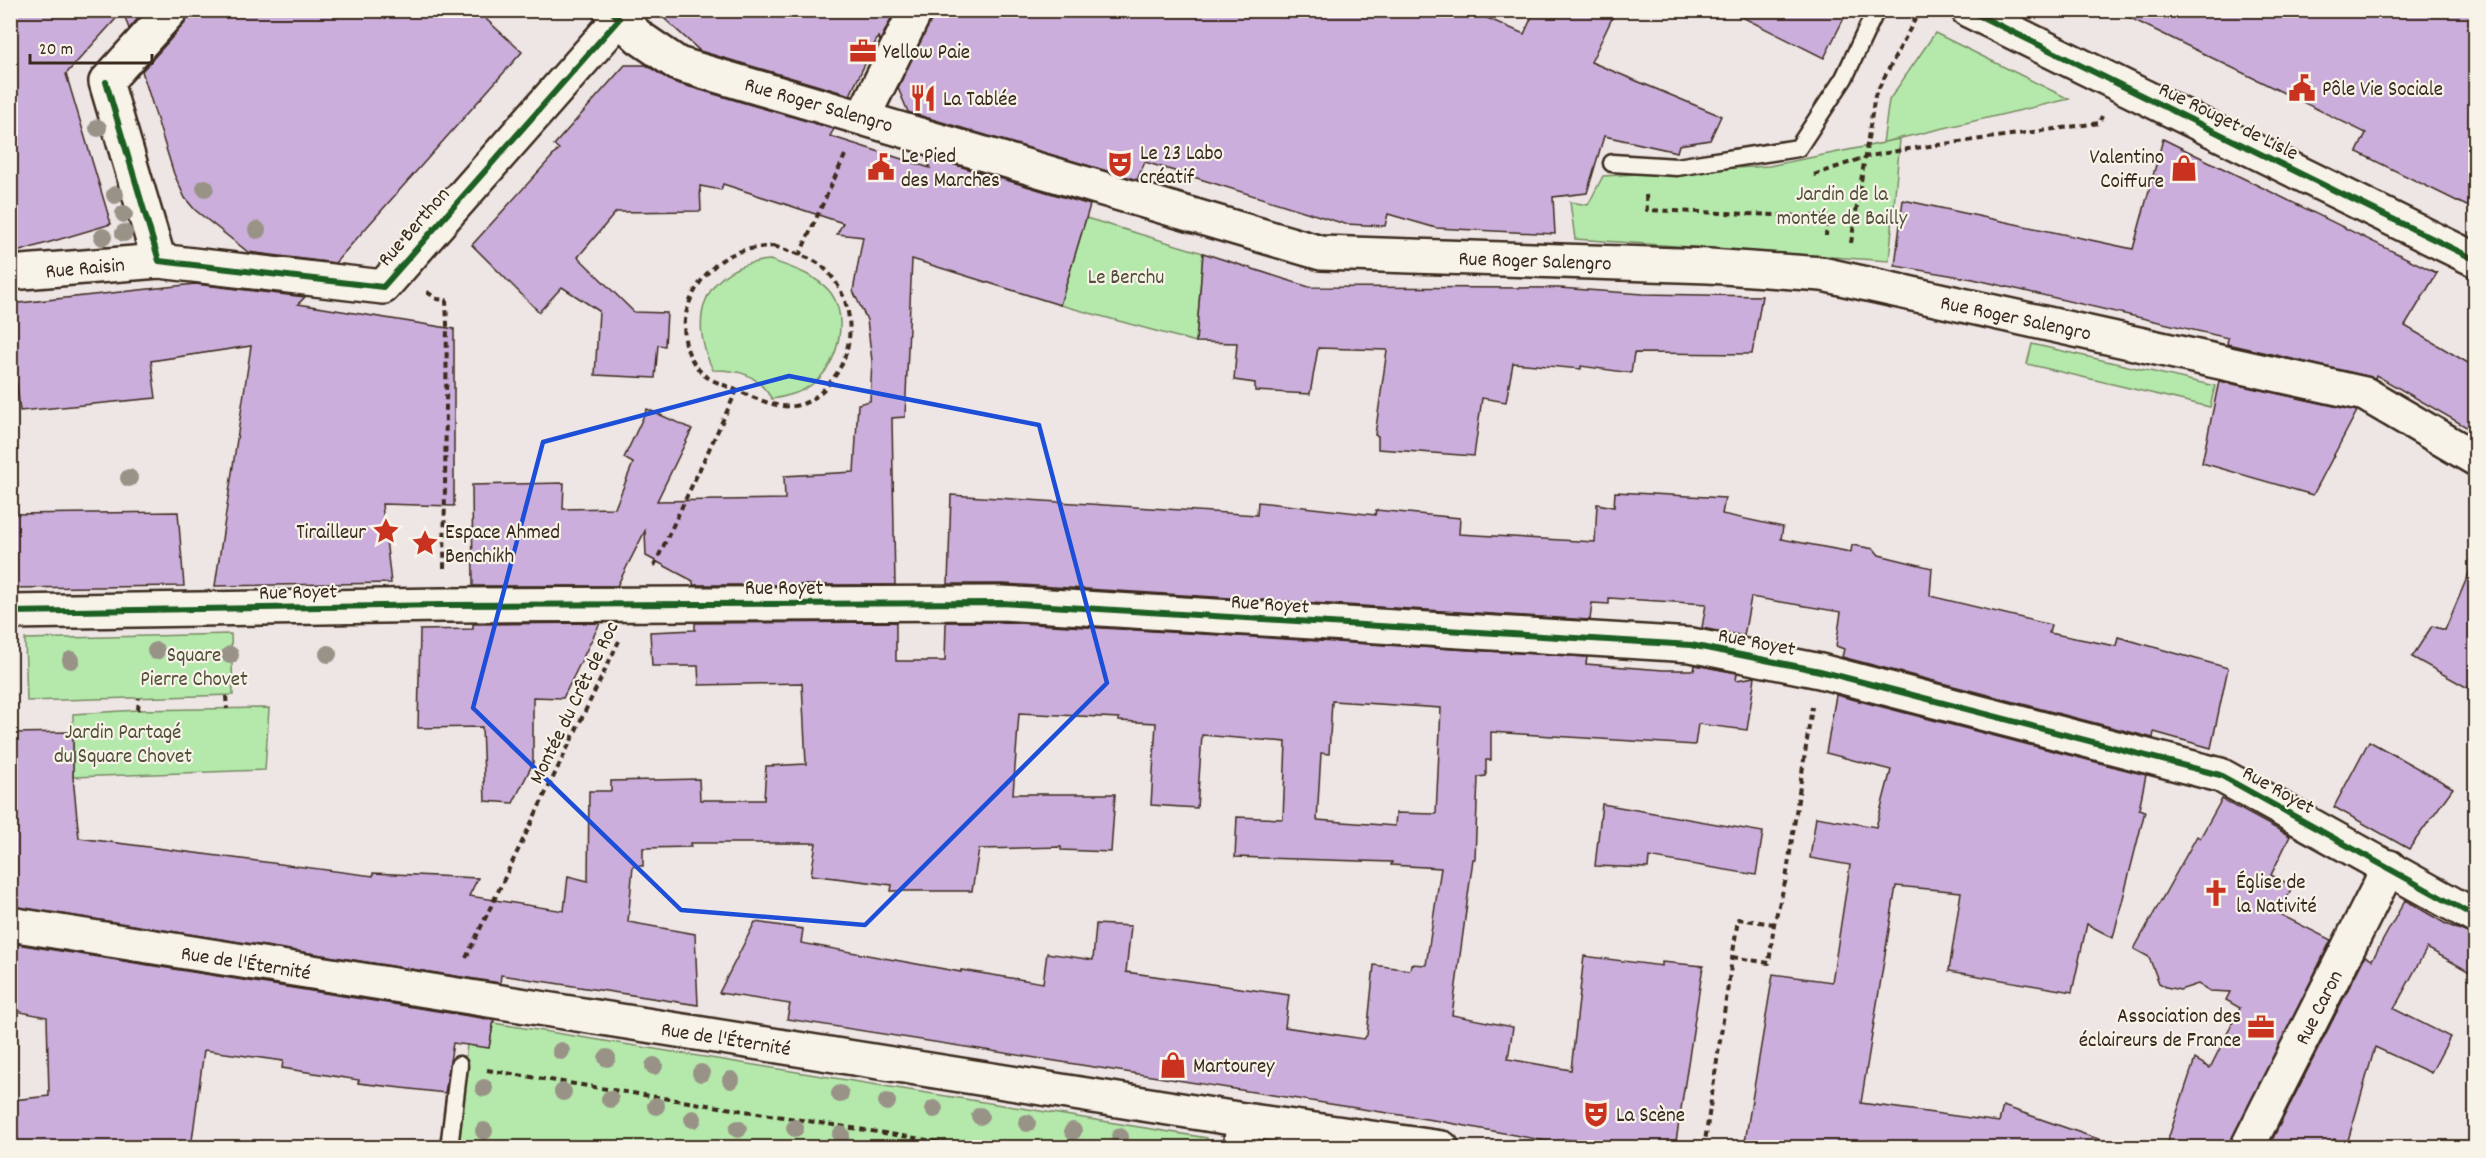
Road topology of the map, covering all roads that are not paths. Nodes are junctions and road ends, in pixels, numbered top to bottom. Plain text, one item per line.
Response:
1 (171, 10) edge
2 (916, 10) edge
3 (1876, 10) edge
4 (1968, 10) edge
5 (615, 15) edge
6 (863, 117) junction
7 (1612, 163) dead end
8 (2475, 260) edge
9 (159, 261) junction
10 (10, 273) edge
11 (2475, 459) edge
12 (10, 612) edge
13 (2389, 867) junction
14 (2475, 916) edge
15 (10, 924) edge
16 (459, 1065) road end
17 (1242, 1134) edge
18 (449, 1148) edge
19 (1442, 1148) edge
20 (2247, 1148) edge

1 - 9 street
2 - 6 street
3 - 7 lane
4 - 8 street, Rue Rouget de Lisle
5 - 6 street, Rue Roger Salengro
5 - 9 street, Rue Berthon
6 - 11 street, Rue Roger Salengro
9 - 10 street, Rue Raisin
12 - 13 street, Rue Royet
13 - 14 street, Rue Royet
13 - 20 street, Rue Caron
15 - 17 street, Rue de l'Éternité
16 - 18 lane
17 - 19 street, Rue de l'Éternité

